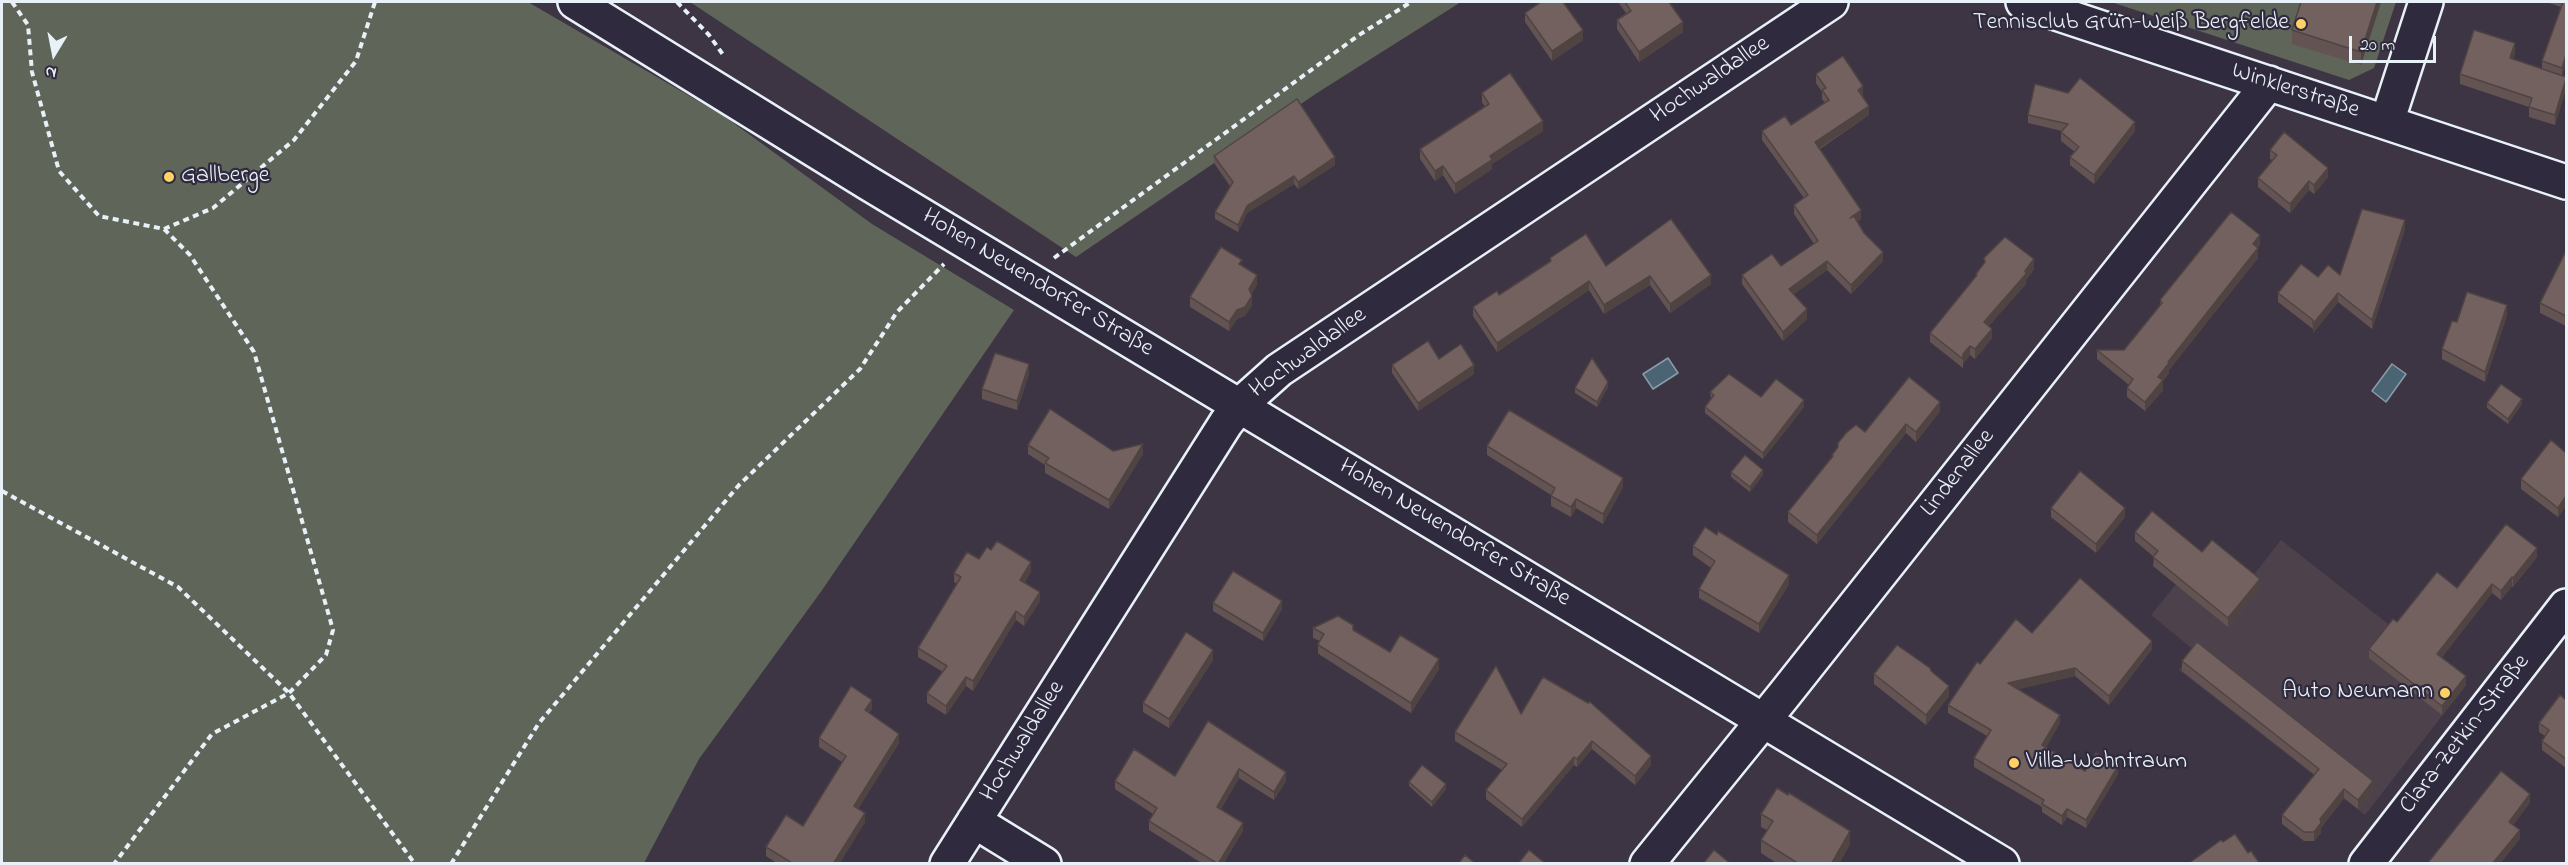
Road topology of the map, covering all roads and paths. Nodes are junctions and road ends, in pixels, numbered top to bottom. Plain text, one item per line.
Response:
1 (12, 2) edge
2 (375, 2) edge
3 (575, 2) edge
4 (677, 2) edge
5 (1410, 2) edge
6 (1831, 2) edge
7 (2023, 2) edge
8 (2426, 2) edge
9 (2269, 83) junction
10 (727, 94) junction
11 (2387, 122) junction
12 (2566, 182) edge
13 (164, 229) junction
14 (973, 246) junction
15 (1027, 279) junction
16 (1240, 405) junction
17 (2, 491) edge
18 (2564, 612) edge
19 (289, 693) junction
20 (1764, 720) junction
21 (974, 821) junction
22 (114, 864) edge
23 (415, 864) edge
24 (451, 864) edge
25 (947, 864) edge
26 (1044, 864) edge
27 (1647, 864) edge
28 (2002, 864) edge
29 (2366, 864) edge

1 - 13 path
2 - 13 path
3 - 10 street, Hohen Neuendorfer Straße
4 - 10 path
5 - 15 path
6 - 16 street, Hochwaldallee
7 - 9 street, Winklerstraße
8 - 11 street
9 - 11 street, Winklerstraße
9 - 20 street, Lindenallee
10 - 14 street, Hohen Neuendorfer Straße
11 - 12 street, Winklerstraße
13 - 19 path
14 - 15 street, Hohen Neuendorfer Straße
14 - 24 path
15 - 16 street, Hohen Neuendorfer Straße
16 - 20 street, Hohen Neuendorfer Straße
16 - 21 street, Hochwaldallee
17 - 19 path
18 - 29 street, Clara-Zetkin-Straße
19 - 22 path
19 - 23 path
20 - 27 street, Lindenallee
20 - 28 street, Hohen Neuendorfer Straße
21 - 25 street, Hochwaldallee
21 - 26 street

